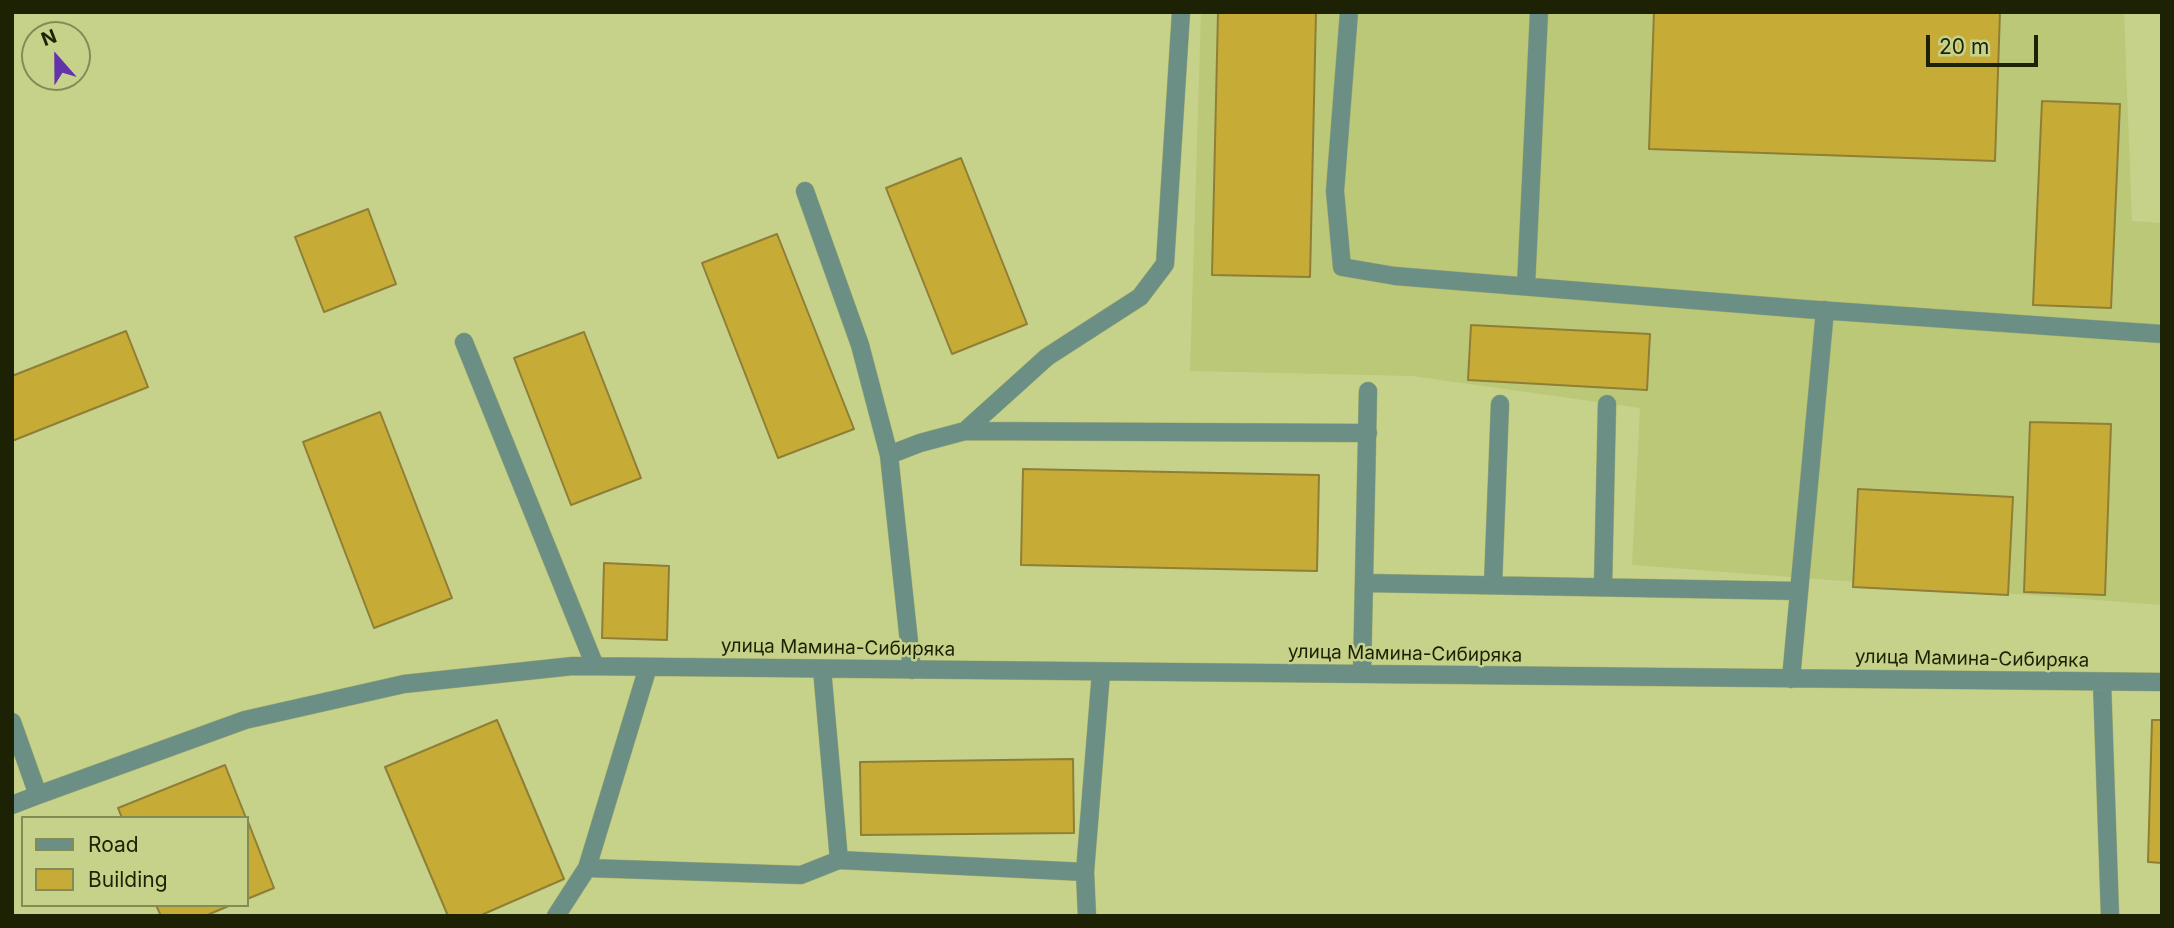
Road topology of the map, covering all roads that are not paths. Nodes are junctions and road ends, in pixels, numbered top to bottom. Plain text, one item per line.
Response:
1 (1181, 12) edge
2 (1349, 12) edge
3 (1539, 12) edge
4 (805, 191) dead end
5 (1526, 286) junction
6 (1825, 310) junction
7 (2162, 334) edge
8 (464, 342) dead end
9 (1368, 391) dead end
10 (1500, 404) dead end
11 (1607, 404) dead end
12 (965, 431) junction
13 (1368, 433) junction
14 (889, 455) junction
15 (1365, 583) junction
16 (1493, 585) junction
17 (1603, 587) junction
18 (1799, 591) junction
19 (595, 666) junction
20 (648, 667) junction
21 (822, 669) junction
22 (912, 670) junction
23 (1101, 672) junction
24 (1362, 674) junction
25 (1791, 679) junction
26 (2102, 682) junction
27 (2162, 682) edge
28 (12, 722) edge
29 (38, 795) junction
30 (12, 805) edge
31 (839, 860) junction
32 (587, 868) junction
33 (1084, 872) junction
34 (556, 916) edge
35 (1087, 916) edge
36 (2110, 916) edge

1 - 12 lane
2 - 5 lane
3 - 5 lane
4 - 14 lane
5 - 6 lane
6 - 7 lane
6 - 18 lane
8 - 19 lane
9 - 13 lane
10 - 16 lane
11 - 17 lane
12 - 13 lane
12 - 14 lane
13 - 15 lane
14 - 22 lane
15 - 16 lane
15 - 24 lane
16 - 17 lane
17 - 18 lane
18 - 25 lane
19 - 20 lane, улица Мамина-Сибиряка
19 - 29 lane, улица Мамина-Сибиряка
20 - 21 lane, улица Мамина-Сибиряка
20 - 32 lane
21 - 22 lane, улица Мамина-Сибиряка
21 - 31 lane
22 - 23 lane, улица Мамина-Сибиряка
23 - 24 lane, улица Мамина-Сибиряка
23 - 33 lane
24 - 25 lane, улица Мамина-Сибиряка
25 - 26 lane, улица Мамина-Сибиряка
26 - 27 lane, улица Мамина-Сибиряка
26 - 36 lane
28 - 29 lane
29 - 30 lane, улица Мамина-Сибиряка
31 - 32 lane
31 - 33 lane
32 - 34 lane
33 - 35 lane

